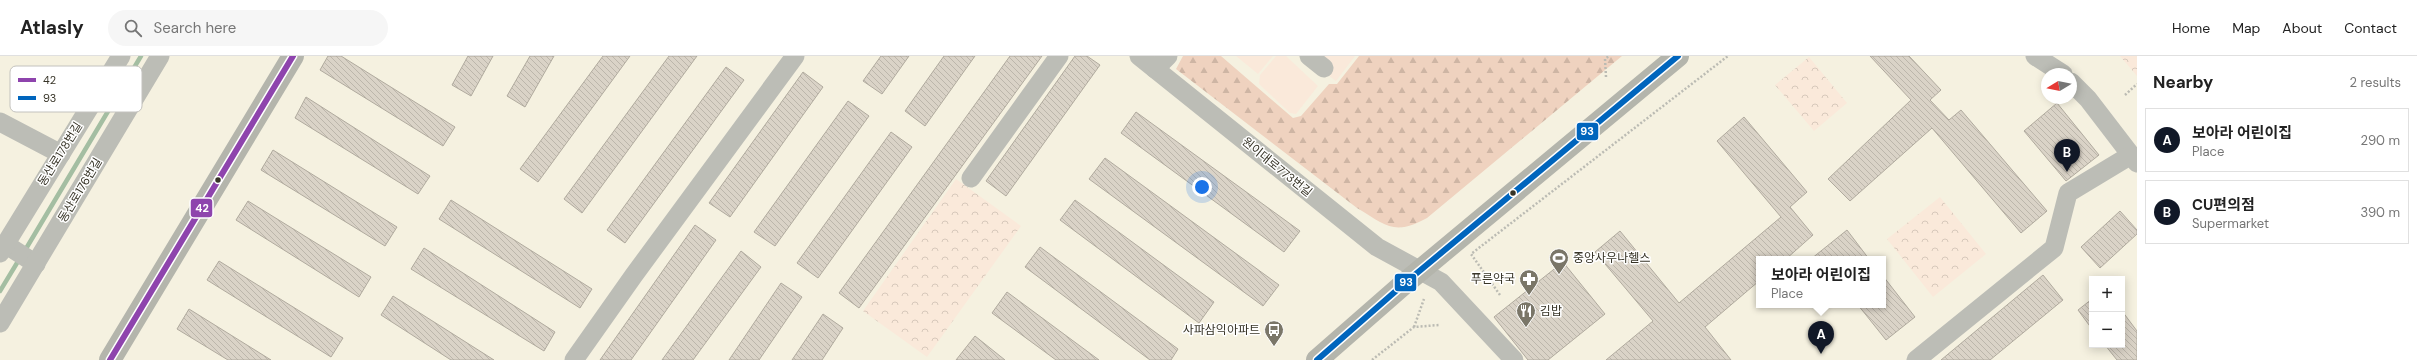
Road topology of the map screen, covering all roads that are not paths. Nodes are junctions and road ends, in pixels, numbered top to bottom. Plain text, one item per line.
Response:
1 (121, 56) edge
2 (160, 56) edge
3 (795, 56) edge
4 (1059, 56) edge
5 (1139, 56) edge
6 (1309, 56) edge
7 (1678, 56) edge
8 (2035, 56) edge
9 (287, 59) edge
10 (1161, 62) edge
11 (115, 66) edge
12 (1324, 68) dead end
13 (2054, 68) edge
14 (142, 85) edge
15 (2077, 88) edge
16 (87, 112) edge
17 (125, 112) edge
18 (0, 122) edge
19 (61, 154) junction
20 (2134, 159) edge
21 (971, 178) dead end
22 (5, 248) edge
23 (33, 262) junction
24 (1420, 271) junction
25 (0, 323) edge
26 (110, 360) edge
27 (574, 360) edge
28 (1316, 360) edge
29 (1514, 360) edge
30 (1916, 360) edge

1 - 11 street, 동산로178번길
2 - 14 street, 동산로176번길
3 - 27 street
4 - 21 street
5 - 10 street, 원이대로773번길
6 - 12 street
7 - 24 main road
8 - 13 street
9 - 26 main road
10 - 24 street, 원이대로773번길
15 - 20 street
16 - 19 street, 동산로178번길
17 - 23 street, 동산로176번길
18 - 19 street
19 - 22 street, 동산로178번길
20 - 30 street
22 - 23 street
23 - 25 street, 동산로176번길
24 - 28 main road
24 - 29 street, 원이대로773번길

